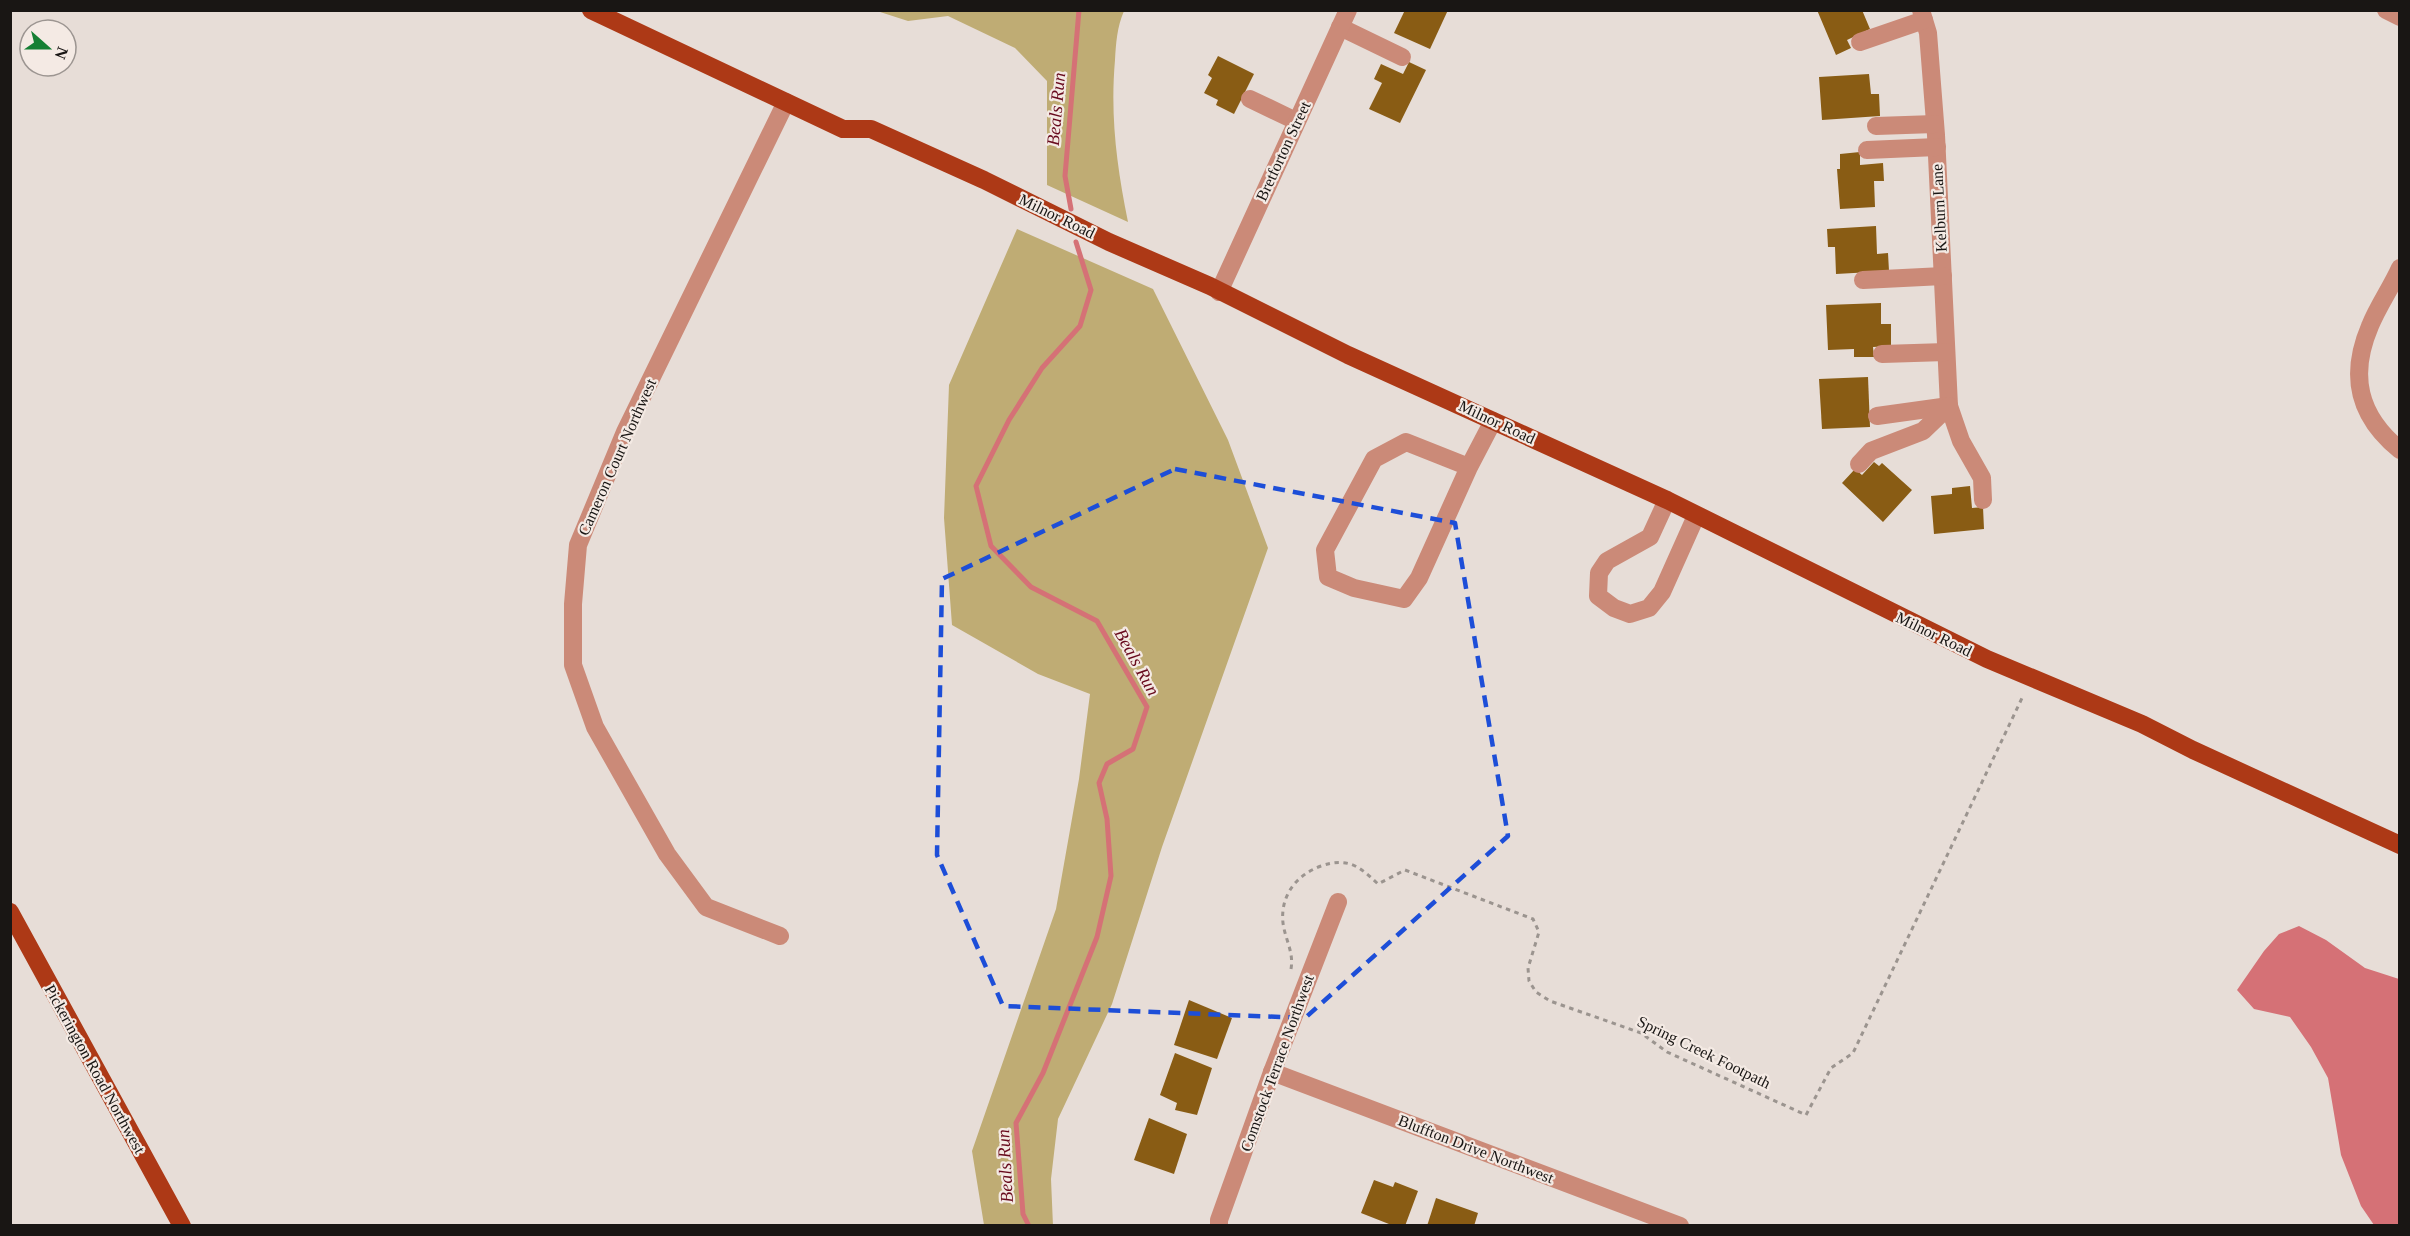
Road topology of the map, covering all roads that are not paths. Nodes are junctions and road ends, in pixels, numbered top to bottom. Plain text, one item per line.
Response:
1 (591, 10) edge
2 (2386, 10) edge
3 (1922, 15) edge
4 (2400, 18) edge
5 (1344, 19) edge
6 (1860, 42) dead end
7 (1402, 57) dead end
8 (1250, 99) dead end
9 (786, 102) junction
10 (1296, 121) junction
11 (1935, 124) junction
12 (1876, 126) dead end
13 (1937, 147) junction
14 (1867, 150) dead end
15 (2400, 268) edge
16 (1943, 276) junction
17 (1863, 280) dead end
18 (1219, 292) junction
19 (1946, 352) junction
20 (1882, 354) dead end
21 (1949, 406) junction
22 (1877, 416) dead end
23 (1493, 420) junction
24 (2400, 450) edge
25 (1859, 464) dead end
26 (1469, 467) junction
27 (1667, 500) junction
28 (1983, 501) dead end
29 (1696, 516) junction
30 (2400, 845) edge
31 (1338, 902) dead end
32 (10, 912) edge
33 (780, 936) dead end
34 (1272, 1072) junction
35 (182, 1226) edge
36 (1219, 1226) edge
37 (1680, 1226) edge

1 - 9 main road, Milnor Road
2 - 4 street
3 - 6 street
3 - 11 street, Kelburn Lane
5 - 7 street
5 - 10 street, Bretforton Street
8 - 10 street
9 - 18 main road, Milnor Road
9 - 33 street, Cameron Court Northwest
10 - 18 street, Bretforton Street
11 - 12 street
11 - 13 street, Kelburn Lane
13 - 14 street
13 - 16 street, Kelburn Lane
15 - 24 street
16 - 17 street
16 - 19 street, Kelburn Lane
18 - 23 main road, Milnor Road
19 - 20 street
19 - 21 street, Kelburn Lane
21 - 22 street
21 - 25 street
21 - 28 street, Kelburn Lane
23 - 26 street
23 - 27 main road, Milnor Road
26 - 26 street
27 - 29 main road, Milnor Road
27 - 29 street
29 - 30 main road, Milnor Road
31 - 34 street, Comstock Terrace Northwest
32 - 35 main road, Pickerington Road Northwest
34 - 36 street, Comstock Terrace Northwest
34 - 37 street, Bluffton Drive Northwest

